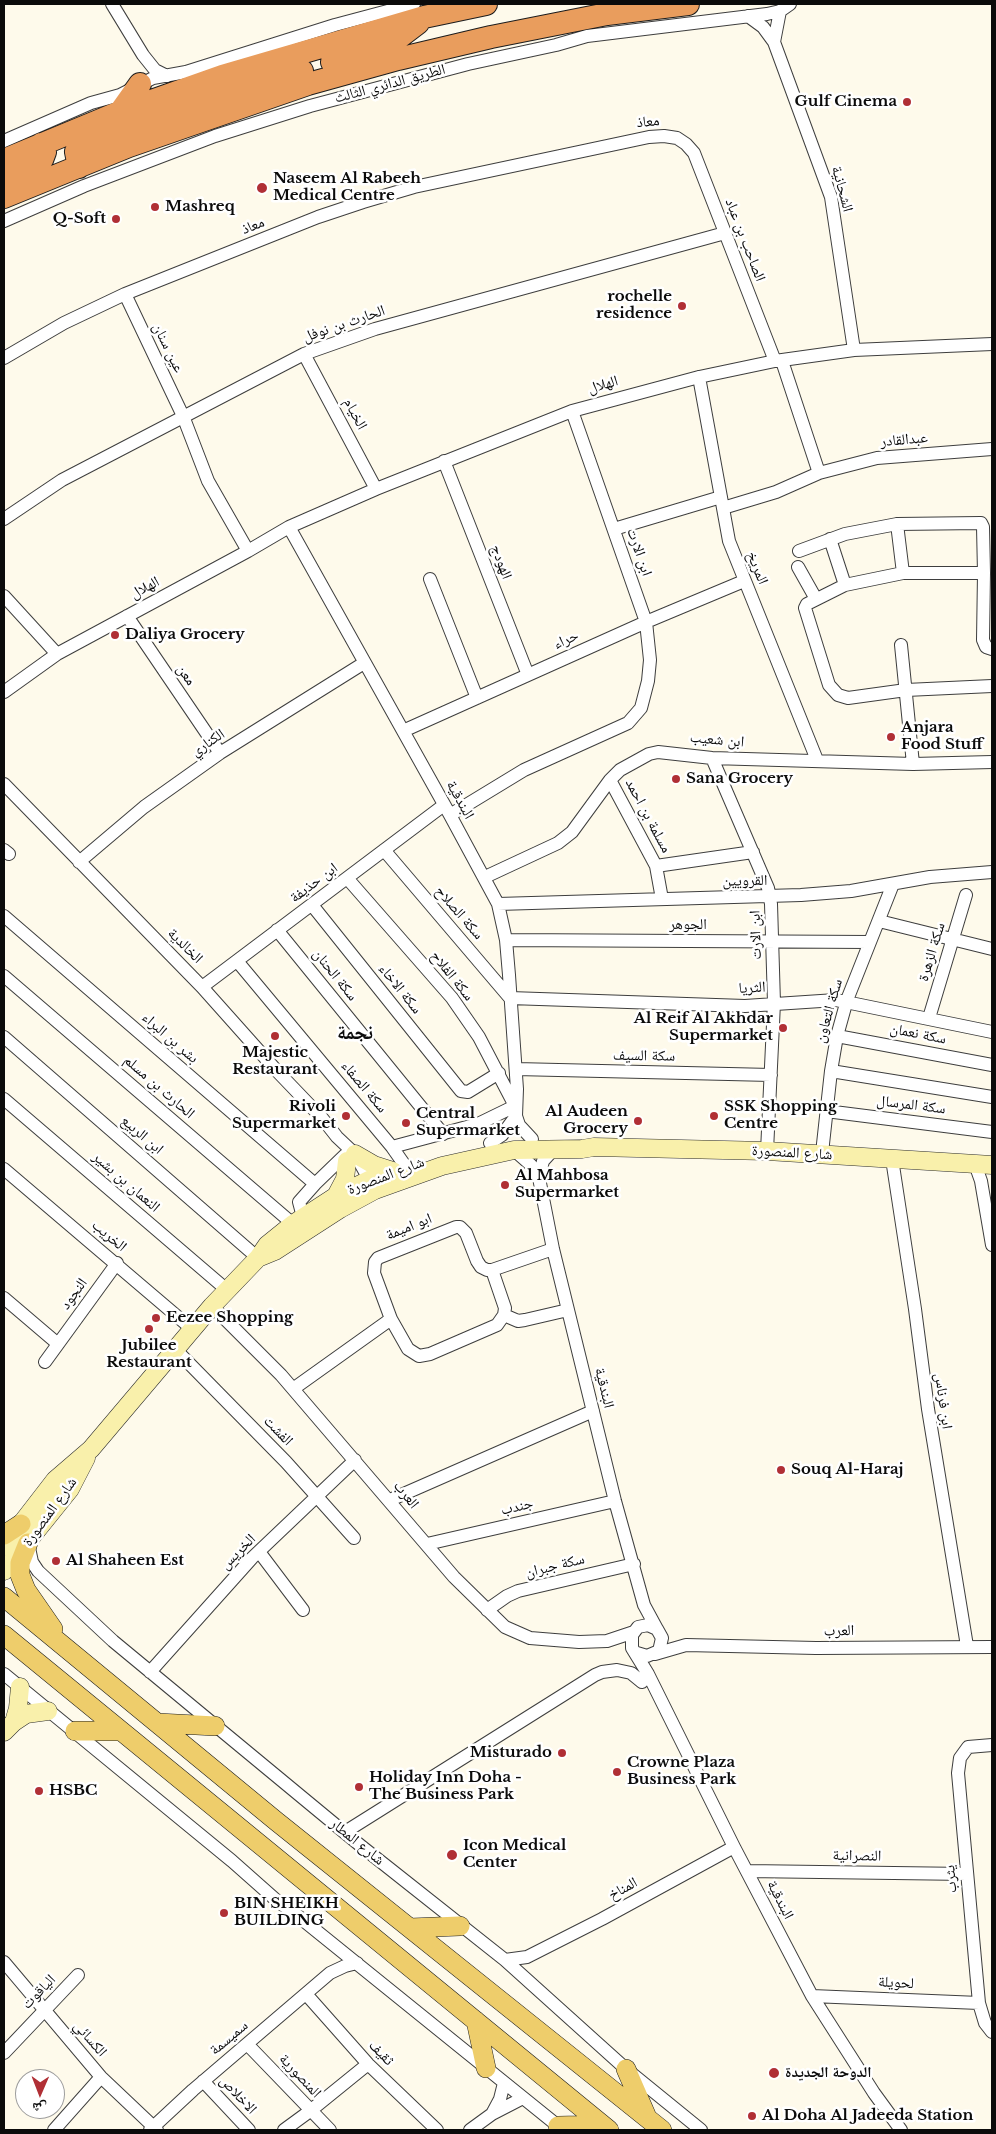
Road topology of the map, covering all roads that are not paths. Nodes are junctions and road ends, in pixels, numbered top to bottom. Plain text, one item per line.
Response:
1 (112, 4) edge
2 (486, 4) edge
3 (638, 4) edge
4 (688, 4) edge
5 (785, 7) edge
6 (419, 10) edge
7 (607, 14) junction
8 (748, 16) junction
9 (774, 42) junction
10 (143, 55) junction
11 (167, 76) junction
12 (140, 84) junction
13 (235, 110) junction
14 (120, 112) junction
15 (215, 136) junction
16 (676, 138) joint
17 (4, 141) edge
18 (41, 144) junction
19 (4, 160) edge
20 (79, 166) junction
21 (4, 178) edge
22 (4, 197) edge
23 (4, 221) edge
24 (725, 232) junction
25 (125, 294) junction
26 (992, 344) edge
27 (854, 350) junction
28 (304, 354) junction
29 (4, 358) edge
30 (778, 361) junction
31 (699, 377) junction
32 (572, 411) junction
33 (183, 416) junction
34 (992, 449) edge
35 (444, 461) junction
36 (819, 473) junction
37 (376, 488) junction
38 (722, 502) junction
39 (4, 519) edge
40 (897, 524) junction
41 (289, 527) junction
42 (614, 529) junction
43 (830, 539) junction
44 (248, 551) junction
45 (799, 551) dead end
46 (798, 567) dead end
47 (903, 573) junction
48 (984, 573) junction
49 (430, 579) dead end
50 (744, 581) junction
51 (845, 585) junction
52 (4, 596) edge
53 (816, 599) junction
54 (127, 616) junction
55 (646, 622) junction
56 (901, 645) dead end
57 (992, 649) edge
58 (57, 654) junction
59 (364, 663) junction
60 (528, 675) junction
61 (992, 686) edge
62 (906, 690) junction
63 (4, 692) edge
64 (477, 698) junction
65 (641, 708) joint
66 (403, 731) junction
67 (220, 753) junction
68 (712, 758) junction
69 (817, 760) junction
70 (992, 762) edge
71 (913, 764) junction
72 (610, 780) junction
73 (4, 784) edge
74 (447, 810) junction
75 (384, 850) junction
76 (753, 852) junction
77 (79, 862) junction
78 (656, 866) junction
79 (992, 872) edge
80 (347, 878) junction
81 (485, 878) junction
82 (893, 884) junction
83 (966, 895) dead end
84 (770, 897) junction
85 (662, 899) junction
86 (312, 904) junction
87 (498, 904) junction
88 (4, 916) edge
89 (879, 921) junction
90 (277, 930) junction
91 (506, 940) junction
92 (954, 940) junction
93 (773, 941) junction
94 (870, 942) junction
95 (992, 949) edge
96 (236, 961) junction
97 (4, 976) edge
98 (202, 987) junction
99 (510, 998) junction
100 (847, 1000) junction
101 (774, 1003) junction
102 (929, 1018) junction
103 (992, 1032) edge
104 (837, 1036) junction
105 (4, 1037) edge
106 (992, 1065) edge
107 (516, 1069) junction
108 (831, 1071) junction
109 (499, 1073) junction
110 (771, 1075) junction
111 (992, 1097) edge
112 (4, 1098) edge
113 (515, 1111) junction
114 (826, 1111) junction
115 (992, 1132) edge
116 (443, 1134) junction
117 (532, 1139) junction
118 (490, 1143) junction
119 (392, 1147) junction
120 (594, 1147) junction
121 (554, 1149) junction
122 (514, 1150) junction
123 (767, 1151) junction
124 (822, 1154) junction
125 (349, 1157) junction
126 (892, 1160) junction
127 (987, 1164) edge
128 (4, 1169) edge
129 (400, 1169) junction
130 (538, 1178) junction
131 (315, 1184) junction
132 (368, 1186) junction
133 (336, 1196) junction
134 (298, 1220) junction
135 (992, 1246) edge
136 (553, 1249) junction
137 (258, 1258) junction
138 (116, 1263) junction
139 (492, 1270) junction
140 (227, 1290) junction
141 (4, 1298) edge
142 (212, 1306) junction
143 (568, 1310) junction
144 (504, 1315) junction
145 (391, 1319) junction
146 (192, 1329) junction
147 (58, 1344) junction
148 (175, 1348) junction
149 (45, 1362) dead end
150 (293, 1389) junction
151 (593, 1411) junction
152 (91, 1445) junction
153 (355, 1460) junction
154 (316, 1496) junction
155 (390, 1500) junction
156 (615, 1501) junction
157 (12, 1526) edge
158 (4, 1535) edge
159 (354, 1538) dead end
160 (28, 1543) junction
161 (426, 1544) junction
162 (4, 1546) edge
163 (260, 1553) junction
164 (634, 1564) junction
165 (4, 1571) edge
166 (4, 1597) edge
167 (644, 1605) junction
168 (303, 1610) dead end
169 (487, 1610) junction
170 (636, 1630) junction
171 (659, 1633) junction
172 (4, 1634) edge
173 (607, 1641) junction
174 (686, 1645) junction
175 (967, 1646) junction
176 (992, 1647) edge
177 (69, 1650) junction
178 (635, 1650) junction
179 (653, 1655) junction
180 (150, 1672) junction
181 (4, 1674) edge
182 (645, 1678) junction
183 (20, 1687) junction
184 (48, 1711) junction
185 (158, 1723) junction
186 (215, 1726) junction
187 (9, 1727) edge
188 (75, 1731) junction
189 (120, 1731) junction
190 (992, 1745) edge
191 (345, 1832) junction
192 (734, 1846) junction
193 (747, 1871) junction
194 (967, 1874) junction
195 (460, 1926) junction
196 (410, 1928) junction
197 (335, 1945) junction
198 (527, 1957) junction
199 (505, 1960) junction
200 (4, 1962) edge
201 (357, 1963) junction
202 (330, 1973) junction
203 (78, 1975) dead end
204 (523, 1977) junction
205 (306, 1994) junction
206 (812, 1996) junction
207 (979, 2003) junction
208 (44, 2010) junction
209 (476, 2021) junction
210 (992, 2032) edge
211 (247, 2044) junction
212 (4, 2053) edge
213 (368, 2064) junction
214 (486, 2068) junction
215 (626, 2069) junction
216 (101, 2077) junction
217 (204, 2081) junction
218 (504, 2083) junction
219 (523, 2098) junction
220 (310, 2111) junction
221 (492, 2114) junction
222 (655, 2125) edge
223 (560, 2128) edge
224 (605, 2128) edge
225 (154, 2129) edge
226 (54, 2130) edge
227 (249, 2130) edge
228 (284, 2130) edge
229 (330, 2130) edge
230 (438, 2130) edge
231 (470, 2130) edge
232 (702, 2130) edge
233 (901, 2130) edge

1 - 10 street
2 - 6 highway
3 - 7 highway
4 - 7 highway, الطريق الدائري الثالث
5 - 8 street, الطريق الدائري الثالث
5 - 9 street
6 - 11 street
6 - 14 highway
6 - 20 highway
7 - 13 highway, الطريق الدائري الثالث
8 - 9 street, الشحانية
8 - 15 street, الطريق الدائري الثالث
9 - 27 street, الشحانية
10 - 11 street
10 - 12 street
11 - 12 street
12 - 14 highway
12 - 17 street
13 - 15 highway
13 - 20 highway, الطريق الدائري الثالث
14 - 18 highway
15 - 23 street, الطريق الدائري الثالث
16 - 24 street, الصاحب بن عباد
16 - 25 street, معاذ
18 - 19 highway
18 - 21 highway
20 - 22 highway, الطريق الدائري الثالث
24 - 28 street, الحارث بن نوفل
24 - 30 street, الصاحب بن عباد
25 - 29 street, معاذ
25 - 33 street, عين سنان
26 - 27 street, الهلال
27 - 30 street, الهلال
28 - 33 street, الحارث بن نوفل
28 - 37 street, الخيام
30 - 31 street, الهلال
30 - 36 street
31 - 32 street, الهلال
31 - 38 street, المريخ
32 - 35 street, الهلال
32 - 42 street, ابن الارت
33 - 39 street, الحارث بن نوفل
33 - 44 street
34 - 36 street, عبدالقادر
35 - 37 street, الهلال
35 - 60 street, الهودج
36 - 38 street, عبدالقادر
37 - 41 street, الهلال
38 - 42 street, عبدالقادر
38 - 50 street, المريخ
40 - 43 street
40 - 47 street
40 - 48 street
41 - 44 street, الهلال
41 - 59 street, البندقية
42 - 55 street, ابن الارت
43 - 45 street
43 - 51 street
44 - 54 street, الهلال
46 - 53 street
47 - 48 street
47 - 51 street
48 - 57 street
49 - 64 street
50 - 55 street, حراء
50 - 69 street, المريخ
51 - 53 street
52 - 58 street
53 - 62 street
54 - 58 street, الهلال
54 - 67 street, معن
55 - 60 street, حراء
55 - 65 street, ابن الارت
56 - 62 street
58 - 63 street, الهلال
59 - 66 street, البندقية
59 - 67 street, الكناري
60 - 64 street, حراء
61 - 62 street
62 - 71 street
64 - 66 street, حراء
65 - 74 street, ابن حذيفة
66 - 74 street, البندقية
67 - 77 street, الكناري
68 - 69 street, ابن شعيب
68 - 72 street, ابن شعيب
68 - 76 street, ابن الارت
69 - 71 street, ابن شعيب
70 - 71 street, ابن شعيب
72 - 78 street, مسلمة بن احمد
72 - 81 street, ابن شعيب
73 - 77 street, الخالدية
74 - 75 street, ابن حذيفة
74 - 81 street, البندقية
75 - 80 street, ابن حذيفة
75 - 99 street, سكة الصلاح
76 - 78 street, مسلمة بن احمد
76 - 84 street, ابن الارت
77 - 98 street, الخالدية
78 - 85 street, مسلمة بن احمد
79 - 82 street, القرويين
80 - 86 street, ابن حذيفة
80 - 109 street, سكة الفلاح
81 - 87 street, البندقية
82 - 84 street, القرويين
82 - 89 street, سكة التعاون
83 - 92 street, سكة الزهرة
84 - 85 street, القرويين
84 - 93 street, ابن الارت
85 - 87 street, القرويين
86 - 90 street, ابن حذيفة
86 - 109 street, سكة الاخاء
87 - 91 street, البندقية
88 - 131 street, بشر بن البراء
89 - 92 street
89 - 94 street, سكة التعاون
90 - 96 street, ابن حذيفة
90 - 116 street, سكة الحنان
91 - 93 street, الجوهر
91 - 99 street, البندقية
92 - 95 street
92 - 102 street, سكة الزهرة
93 - 94 street, الجوهر
93 - 101 street, ابن الارت
94 - 100 street, سكة التعاون
96 - 98 street, ابن حذيفة
96 - 119 street, سكة الصفاء
97 - 134 street, الحارث بن مسلم
98 - 125 street, الخالدية
99 - 101 street, الثريا
99 - 107 street, البندقية
100 - 101 street, الثريا
100 - 102 street, الثريا
100 - 104 street, سكة التعاون
101 - 110 street, ابن الارت
102 - 103 street, الثريا
104 - 106 street, سكة نعمان
104 - 108 street, سكة التعاون
105 - 137 street, ابن الربيع
107 - 110 street, سكة السيف
107 - 113 street, البندقية
108 - 111 street, سكة المرسال
108 - 114 street, سكة التعاون
109 - 113 street, سكة الفلاح
110 - 123 street, ابن الارت
112 - 140 street, النعمان بن بشير
113 - 116 street, شارع المنصورة
113 - 117 street
113 - 118 street
114 - 115 street, سكة المرسال
114 - 124 street, سكة التعاون
116 - 119 street, شارع المنصورة
117 - 118 main road, شارع المنصورة
117 - 120 main road, شارع المنصورة
118 - 129 main road, شارع المنصورة
119 - 129 street, سكة الصفاء
120 - 121 main road, شارع المنصورة
120 - 123 main road, شارع المنصورة
121 - 122 main road, شارع المنصورة
121 - 130 street
122 - 130 street, البندقية
122 - 132 main road, شارع المنصورة
123 - 124 main road, شارع المنصورة
124 - 126 main road, شارع المنصورة
125 - 129 main road
125 - 131 street
125 - 132 street, الخالدية
125 - 133 main road
126 - 127 main road, شارع المنصورة
126 - 175 street, ابن فرناس
127 - 135 street
128 - 138 street, الخريب
129 - 132 main road, شارع المنصورة
130 - 136 street, البندقية
131 - 134 street
132 - 133 main road, شارع المنصورة
132 - 137 main road, شارع المنصورة
133 - 134 main road, شارع المنصورة
134 - 137 main road, شارع المنصورة
136 - 139 street
136 - 143 street, البندقية
137 - 140 main road, شارع المنصورة
138 - 146 street, الخريب
138 - 147 street, النجود
139 - 144 street
139 - 145 street, ابو اميمة
140 - 142 main road, شارع المنصورة
141 - 147 street
142 - 146 main road, شارع المنصورة
142 - 150 street, العرب
143 - 144 street
143 - 151 street, البندقية
144 - 145 street, ابو اميمة
145 - 150 street
146 - 148 main road, شارع المنصورة
147 - 149 street, النجود
148 - 152 main road, شارع المنصورة
148 - 154 street, الفشت
150 - 153 street, العرب
151 - 155 street
151 - 156 street, البندقية
152 - 157 main road, شارع المنصورة
152 - 160 main road, شارع المنصورة
153 - 154 street, الخريس
153 - 155 street, العرب
154 - 159 street, الفشت
154 - 163 street, الخريس
155 - 161 street, العرب
156 - 161 street, جندب
156 - 164 street, البندقية
157 - 158 main road
157 - 162 main road, شارع المنصورة
160 - 165 main road, شارع المنصورة
160 - 177 main road
160 - 180 street, شارع المطار
161 - 169 street, العرب
163 - 168 street
163 - 180 street, الخريس
164 - 167 street, البندقية
164 - 169 street, سكة جبران
166 - 177 main road
167 - 170 street, البندقية
167 - 171 street, البندقية
169 - 173 street, العرب
170 - 171 street
170 - 173 street, العرب
170 - 178 street
171 - 174 street, العرب
171 - 179 street
172 - 189 main road
173 - 178 street, العرب
174 - 175 street, العرب
174 - 179 street, العرب
175 - 176 street, العرب
177 - 185 main road
178 - 179 street
178 - 182 street, البندقية
179 - 182 street
180 - 186 street, شارع المطار
181 - 183 street
182 - 191 street
182 - 192 street, البندقية
183 - 184 street
183 - 187 main road
184 - 187 main road
184 - 188 street
185 - 186 main road
185 - 196 main road
186 - 191 street, شارع المطار
188 - 189 main road
188 - 197 street
189 - 209 main road
190 - 194 street, يثرب
191 - 195 street, شارع المطار
192 - 193 street, البندقية
192 - 198 street, المناخ
193 - 194 street, النصرانية
193 - 206 street, البندقية
194 - 207 street, يثرب
195 - 196 main road
195 - 199 street, شارع المطار
196 - 222 main road
197 - 201 street
197 - 202 street
198 - 199 street, المناخ
198 - 204 street
199 - 204 street, شارع المطار
200 - 208 street, الكسائي
201 - 202 street, سميسمة
201 - 214 street
202 - 205 street, سميسمة
203 - 208 street, الياقوت
204 - 215 street, شارع المطار
205 - 211 street, سميسمة
205 - 213 street, ثقيف
206 - 207 street, لحويلة
206 - 233 street, البندقية
207 - 210 street, يثرب
208 - 212 street, الياقوت
208 - 216 street, الكسائي
209 - 214 main road
209 - 224 main road
211 - 217 street, سميسمة
211 - 220 street, المنصورية
213 - 220 street
213 - 230 street, ثقيف
214 - 218 street
215 - 222 main road
215 - 232 street, شارع المطار
216 - 225 street, الكسائي
216 - 226 street
217 - 225 street, سميسمة
217 - 227 street, الاخلاص
218 - 219 street
218 - 221 street
219 - 221 street
219 - 223 street
220 - 228 street
220 - 229 street, المنصورية
221 - 231 street
223 - 224 main road

